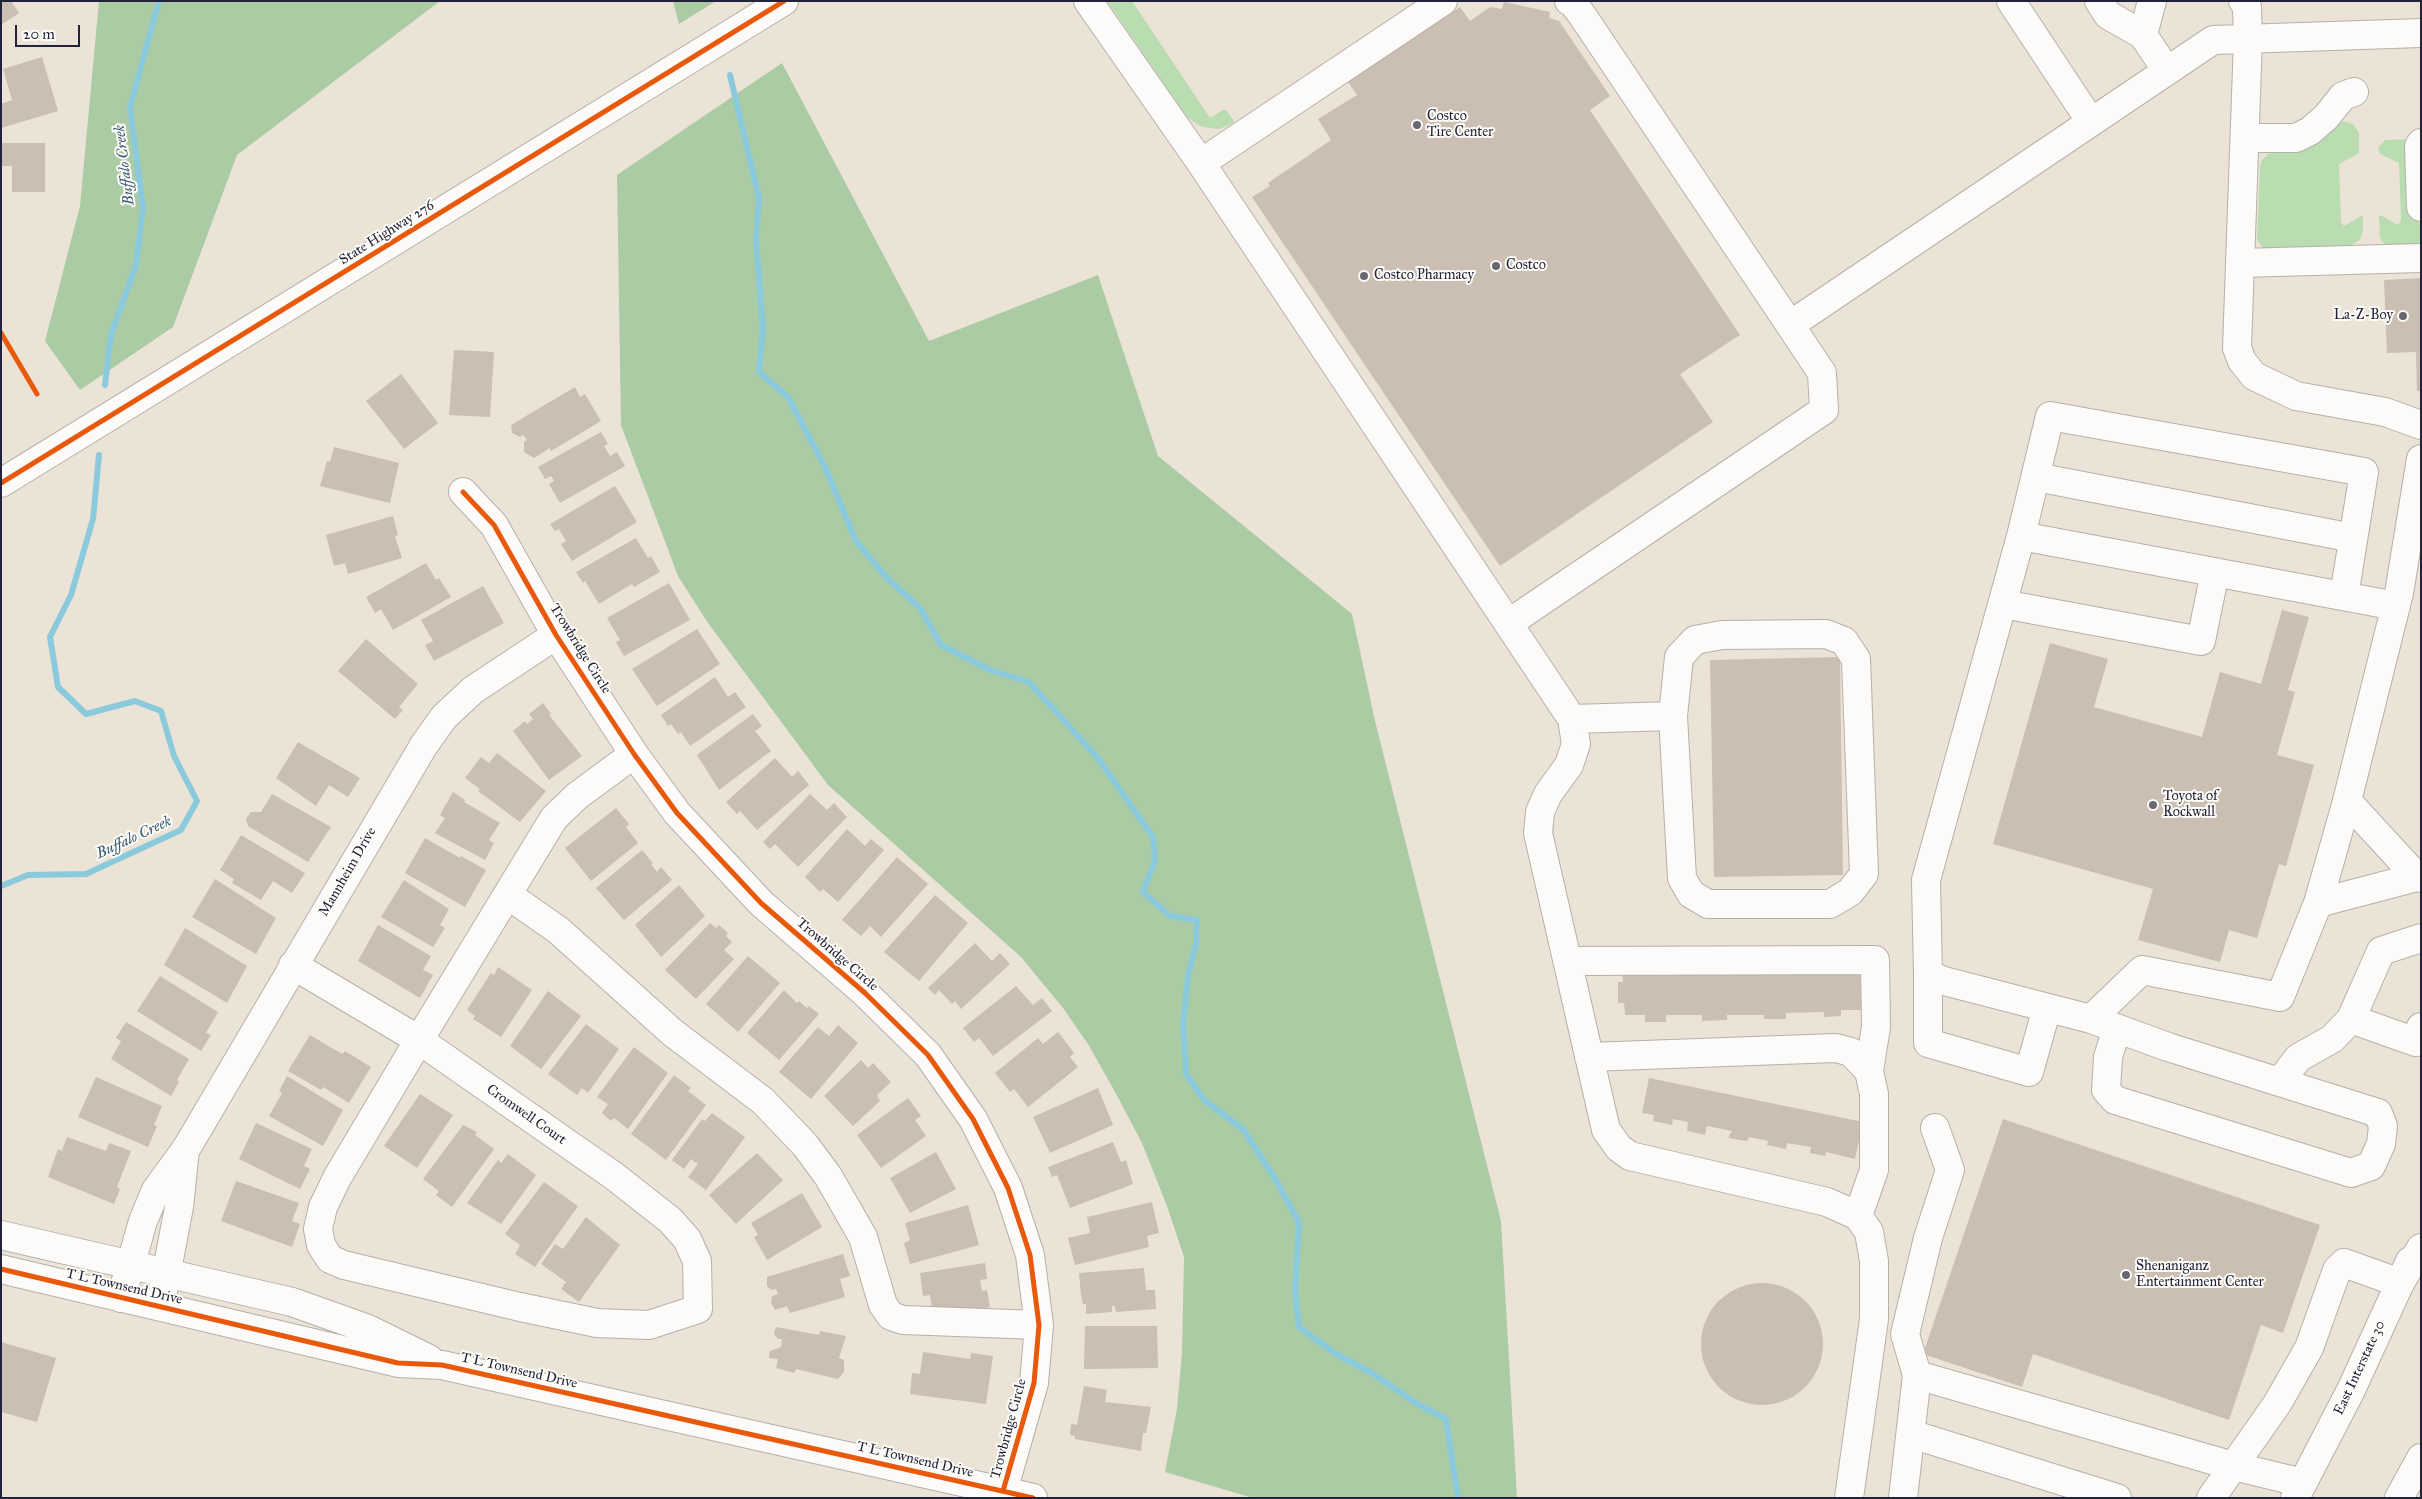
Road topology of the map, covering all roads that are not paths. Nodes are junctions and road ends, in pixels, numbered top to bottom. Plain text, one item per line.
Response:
1 (784, 1) edge
2 (1088, 1) edge
3 (1443, 1) edge
4 (2011, 1) edge
5 (2099, 1) edge
6 (2135, 1) edge
7 (2152, 1) edge
8 (2243, 1) edge
9 (1571, 2) edge
10 (2421, 33) edge
11 (2143, 35) junction
12 (2248, 39) junction
13 (2167, 71) junction
14 (2354, 92) dead end
15 (2091, 122) junction
16 (2246, 138) junction
17 (2421, 143) edge
18 (1201, 163) junction
19 (2421, 207) edge
20 (2421, 258) edge
21 (2241, 263) junction
22 (1790, 325) junction
23 (2421, 425) edge
24 (2421, 460) edge
25 (2036, 478) junction
26 (1, 483) edge
27 (464, 492) dead end
28 (2021, 536) junction
29 (2353, 538) junction
30 (2215, 572) junction
31 (2344, 596) junction
32 (2405, 599) edge
33 (2003, 604) junction
34 (1509, 623) junction
35 (556, 635) junction
36 (1673, 716) junction
37 (1572, 719) junction
38 (634, 754) junction
39 (2346, 801) junction
40 (2419, 877) edge
41 (508, 895) junction
42 (2318, 903) junction
43 (2421, 938) edge
44 (1568, 961) junction
45 (293, 965) junction
46 (1928, 974) junction
47 (2047, 1008) junction
48 (2091, 1019) junction
49 (2351, 1019) junction
50 (2421, 1027) edge
51 (2117, 1029) junction
52 (419, 1040) junction
53 (1589, 1057) junction
54 (1870, 1071) junction
55 (2280, 1082) junction
56 (1935, 1128) dead end
57 (186, 1150) junction
58 (146, 1215) junction
59 (1858, 1216) junction
60 (176, 1222) junction
61 (1, 1235) edge
62 (2421, 1237) edge
63 (2421, 1248) edge
64 (131, 1265) junction
65 (1, 1269) edge
66 (167, 1273) junction
67 (2400, 1283) junction
68 (122, 1298) junction
69 (160, 1307) junction
70 (1038, 1325) junction
71 (442, 1365) junction
72 (1917, 1375) junction
73 (1911, 1434) junction
74 (2421, 1458) edge
75 (2233, 1466) junction
76 (2299, 1490) edge
77 (1004, 1491) junction
78 (1905, 1497) edge
79 (1033, 1498) edge
80 (1848, 1498) edge
81 (2117, 1498) edge
82 (2211, 1498) edge
83 (2399, 1498) edge

1 - 26 main road, State Highway 276
2 - 18 main road
3 - 18 main road
4 - 15 main road
5 - 11 main road
6 - 11 main road
7 - 11 main road
8 - 12 main road
9 - 22 main road
10 - 12 main road
11 - 13 main road
12 - 13 main road
12 - 16 main road
13 - 15 main road
14 - 16 main road
15 - 22 main road
16 - 21 main road
17 - 19 main road
18 - 34 main road
20 - 21 main road
21 - 23 main road
22 - 34 main road
24 - 32 main road
25 - 28 main road
25 - 29 main road
25 - 29 main road
27 - 35 main road, Trowbridge Circle
28 - 30 main road
28 - 33 main road
29 - 31 main road
30 - 31 main road
30 - 33 main road
31 - 32 main road
32 - 39 main road
33 - 46 main road
34 - 37 main road
35 - 38 main road, Trowbridge Circle
35 - 45 main road, Mannheim Drive
36 - 36 main road
36 - 37 main road
37 - 44 main road
38 - 41 main road
38 - 70 main road, Trowbridge Circle
39 - 40 main road
39 - 42 main road
40 - 42 main road
41 - 52 main road
41 - 70 main road
42 - 48 main road
43 - 49 main road
44 - 53 main road
44 - 54 main road
45 - 52 main road, Cromwell Court
45 - 57 main road, Mannheim Drive
46 - 47 main road
46 - 47 main road
47 - 48 main road
48 - 51 main road
49 - 50 main road
49 - 55 main road
51 - 55 main road
51 - 55 main road
52 - 52 main road, Cromwell Court
53 - 54 main road
53 - 59 main road
54 - 59 main road
56 - 72 main road
57 - 58 main road, Mannheim Drive
57 - 60 main road, Mannheim Drive
58 - 60 main road
58 - 64 main road, Mannheim Drive
59 - 80 main road
60 - 66 main road, Mannheim Drive
61 - 64 main road, T L Townsend Drive
62 - 67 main road, East Interstate 30
63 - 67 main road
64 - 66 main road, T L Townsend Drive
64 - 68 main road, Mannheim Drive
65 - 68 main road, T L Townsend Drive
66 - 69 main road, Mannheim Drive
66 - 71 main road, T L Townsend Drive
67 - 75 main road
67 - 76 main road, East Interstate 30
68 - 69 main road, T L Townsend Drive
69 - 71 main road, T L Townsend Drive
70 - 77 main road, Trowbridge Circle
71 - 77 main road, T L Townsend Drive
72 - 73 main road
72 - 75 main road
73 - 78 main road
73 - 81 main road
74 - 83 main road
75 - 76 main road
75 - 82 main road
77 - 79 main road, T L Townsend Drive

